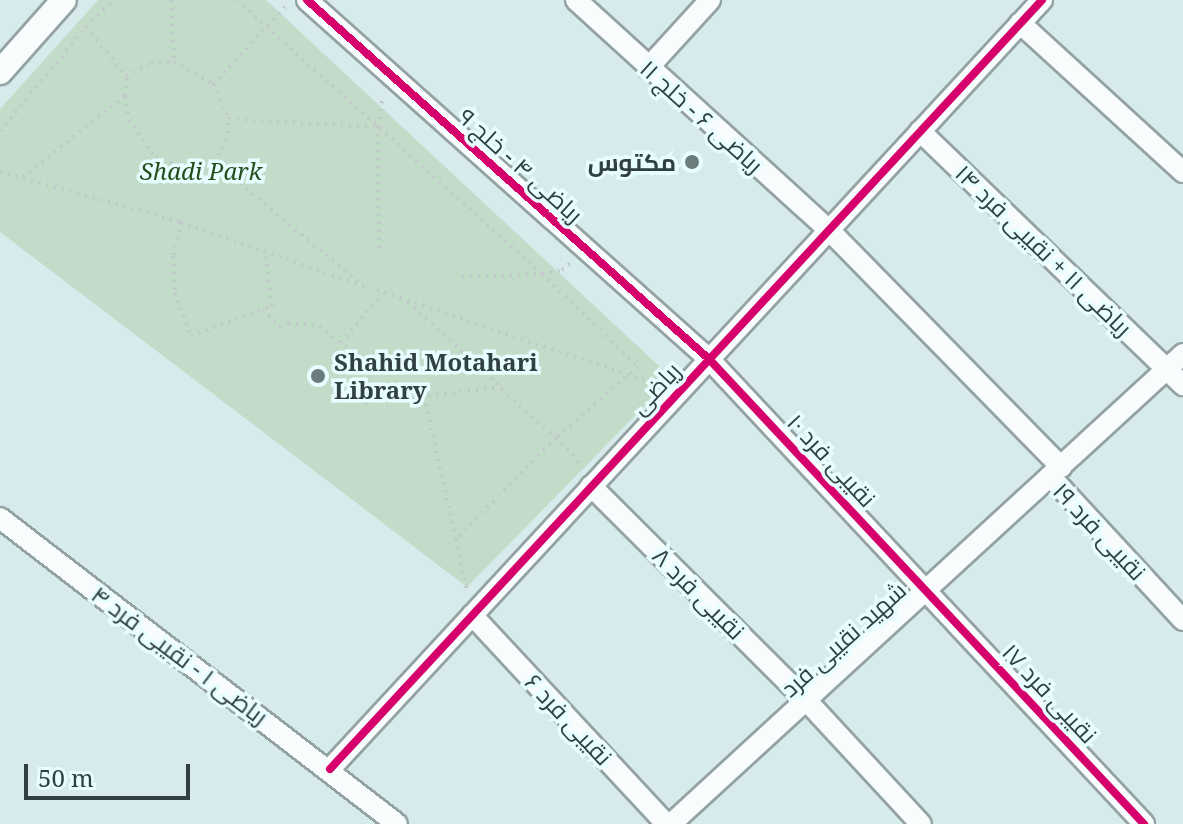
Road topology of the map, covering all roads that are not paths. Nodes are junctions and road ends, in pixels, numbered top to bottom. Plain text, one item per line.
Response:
1 (64, 0) edge
2 (307, 0) edge
3 (576, 0) edge
4 (710, 0) edge
5 (1042, 0) edge
6 (1020, 23) junction
7 (648, 68) junction
8 (0, 72) edge
9 (920, 131) junction
10 (1183, 172) edge
11 (829, 230) junction
12 (1183, 354) edge
13 (709, 359) junction
14 (1167, 369) junction
15 (1183, 385) edge
16 (1055, 472) junction
17 (591, 486) junction
18 (0, 518) edge
19 (927, 589) junction
20 (472, 615) junction
21 (1183, 620) edge
22 (806, 700) junction
23 (330, 769) junction
24 (397, 824) edge
25 (668, 824) edge
26 (921, 824) edge
27 (1144, 824) edge

1 - 8 street
2 - 13 street, ریاضی ۴ - خلج ۹
3 - 7 street, ریاضی ۶ - خلج ۱۱
4 - 7 street
5 - 6 street, ریاضی
6 - 9 street, ریاضی
6 - 10 street
7 - 11 street, ریاضی ۶ - خلج ۱۱
9 - 11 street, ریاضی
9 - 14 street, ریاضی ۱۱ + نقیبی فرد ۱۴
11 - 13 street, ریاضی
11 - 16 street, ریاضی ۶ - خلج ۱۱
12 - 14 street, شهید نقیبی فرد
13 - 17 street, ریاضی
13 - 19 street, نقیبی فرد ۱۰
14 - 15 street, ریاضی ۱۱ + نقیبی فرد ۱۴
14 - 16 street, شهید نقیبی فرد
16 - 19 street, شهید نقیبی فرد
16 - 21 street, نقیبی فرد ۱۹
17 - 20 street, ریاضی
17 - 22 street, نقیبی فرد ۸
18 - 23 street, ریاضی ۱ - نقیبی فرد ۴
19 - 22 street, شهید نقیبی فرد
19 - 27 street, نقیبی فرد ۱۷
20 - 23 street, ریاضی
20 - 25 street, نقیبی فرد ۶
22 - 25 street, شهید نقیبی فرد
22 - 26 street, نقیبی فرد ۸
23 - 24 street, ریاضی ۱ - نقیبی فرد ۴

